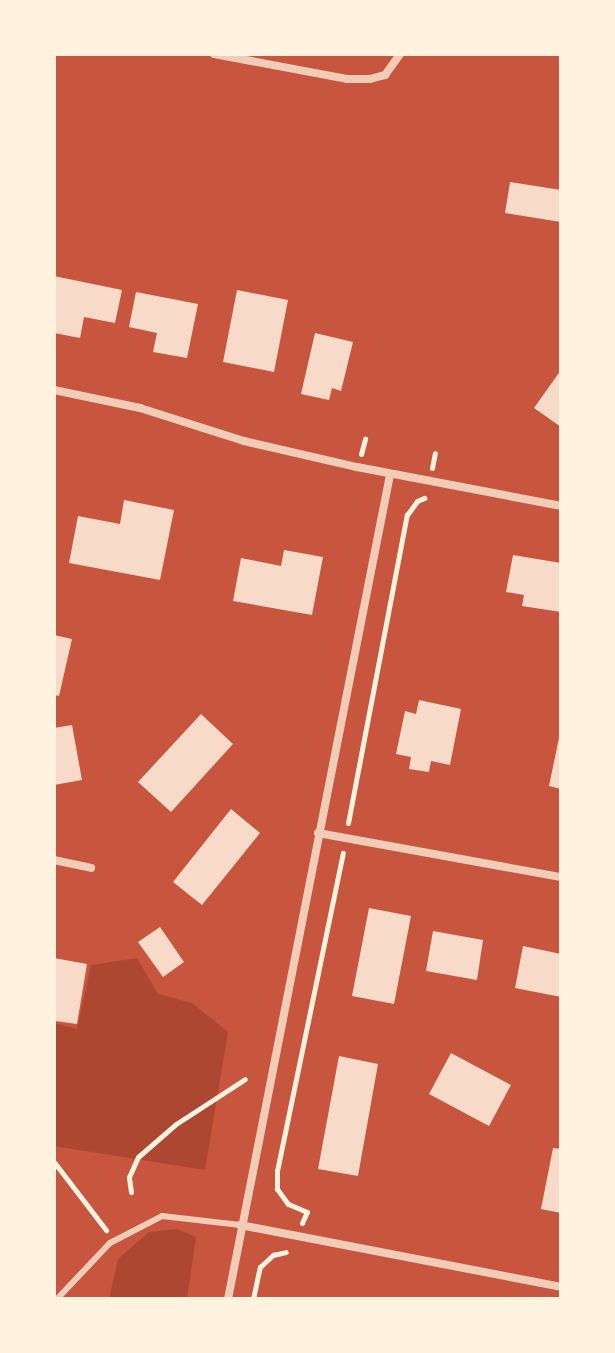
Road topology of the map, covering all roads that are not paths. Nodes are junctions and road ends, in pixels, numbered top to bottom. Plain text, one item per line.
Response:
1 (214, 54) edge
2 (400, 54) edge
3 (54, 390) edge
4 (390, 475) junction
5 (561, 506) edge
6 (318, 833) junction
7 (54, 860) edge
8 (91, 868) dead end
9 (561, 877) edge
10 (240, 1225) junction
11 (561, 1287) edge
12 (57, 1299) edge
13 (228, 1299) edge

1 - 2 street
3 - 4 street
4 - 5 street
4 - 6 street
6 - 9 street
6 - 10 street
7 - 8 street
10 - 11 street
10 - 12 lane
10 - 13 street

